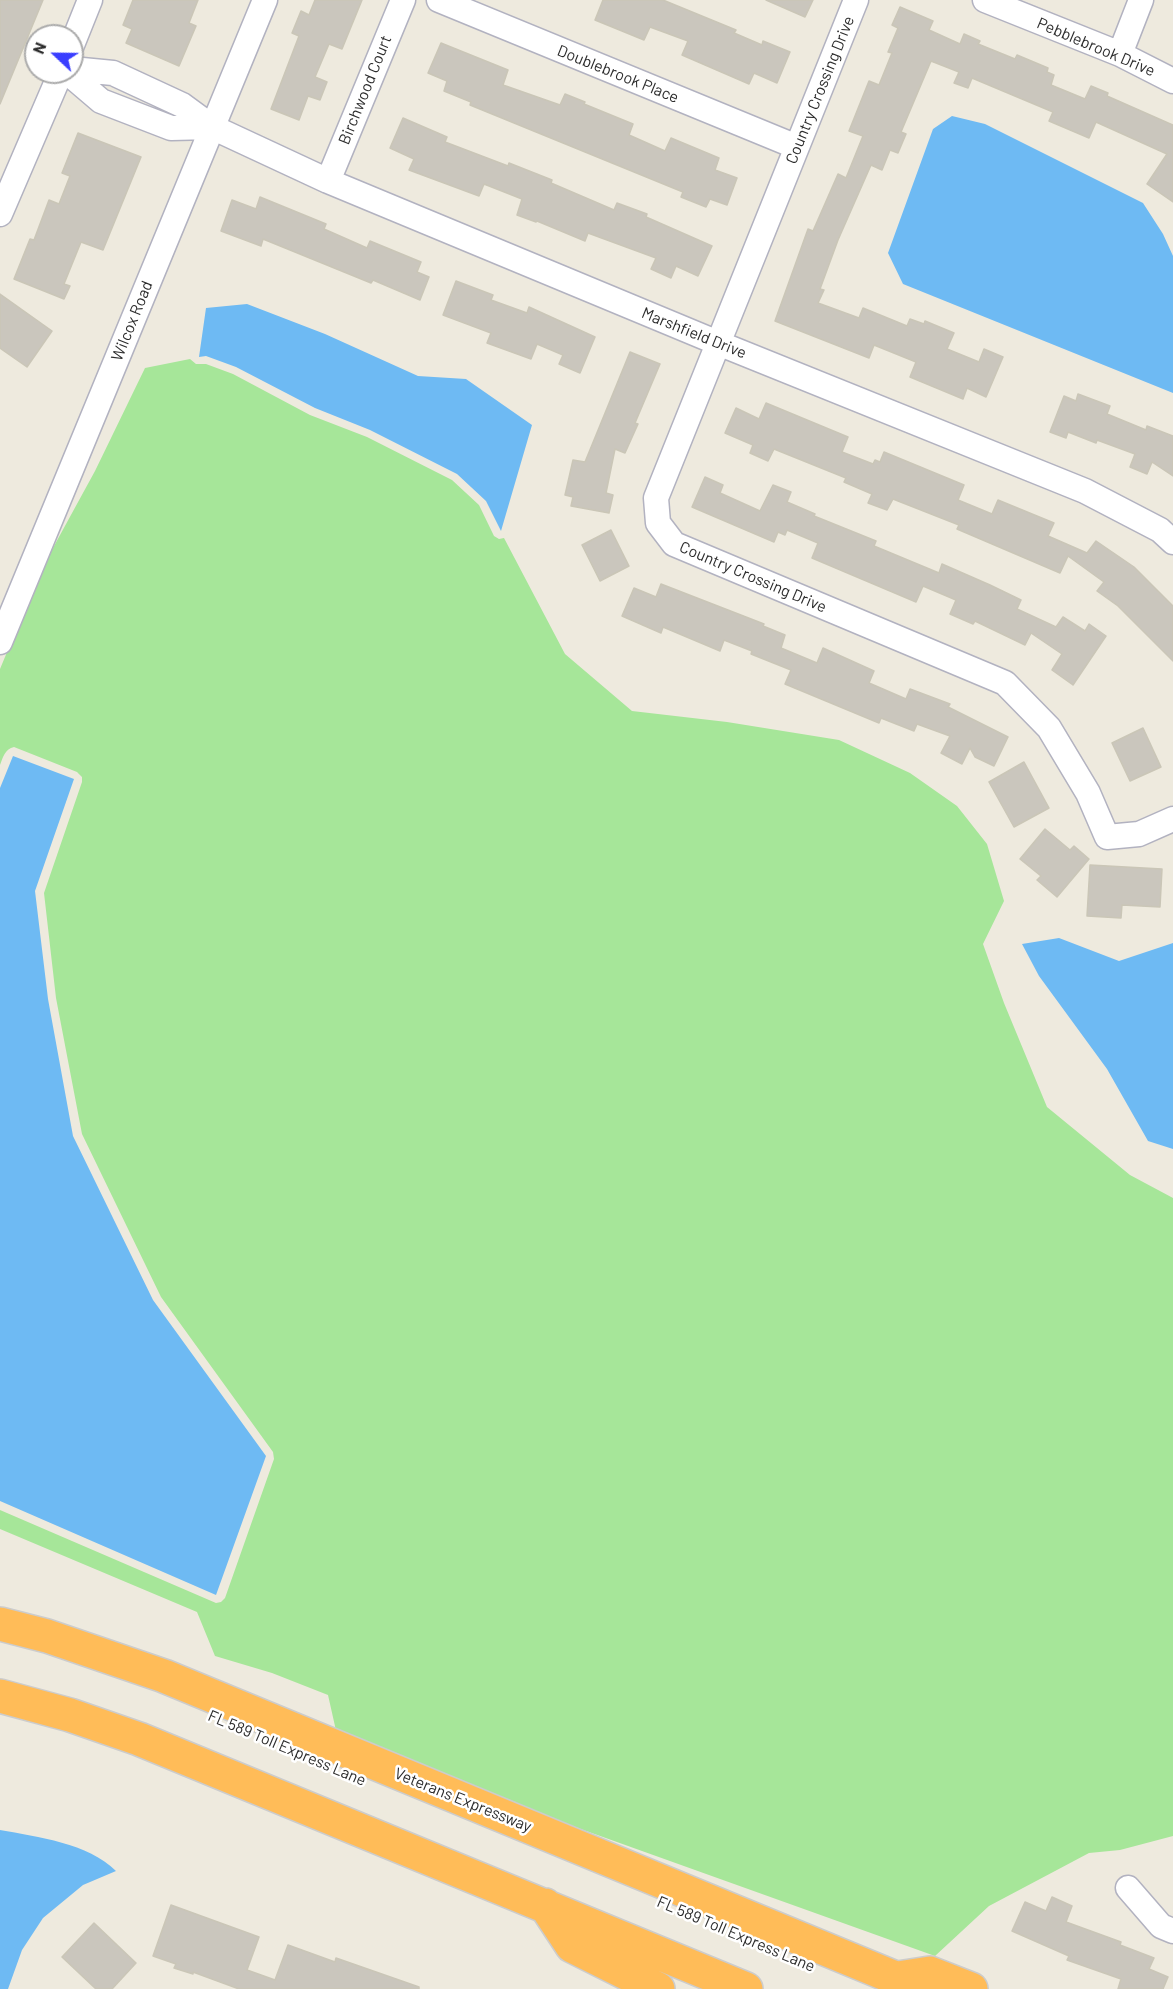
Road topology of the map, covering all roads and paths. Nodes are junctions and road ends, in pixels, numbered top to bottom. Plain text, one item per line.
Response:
1 (90, 0) edge
2 (265, 0) edge
3 (403, 0) edge
4 (439, 0) edge
5 (856, 0) edge
6 (985, 0) edge
7 (1141, 0) edge
8 (80, 24) edge
9 (1120, 54) junction
10 (84, 70) edge
11 (1173, 81) edge
12 (56, 84) edge
13 (82, 84) edge
14 (212, 127) junction
15 (797, 147) junction
16 (328, 181) junction
17 (0, 214) edge
18 (718, 343) junction
19 (1173, 542) edge
20 (0, 642) edge
21 (1173, 819) edge
22 (0, 1624) edge
23 (0, 1644) edge
24 (0, 1696) edge
25 (1128, 1888) dead end
26 (545, 1905) junction
27 (1173, 1931) edge
28 (896, 1985) edge
29 (658, 1989) edge
30 (746, 1989) edge
31 (971, 1989) edge

1 - 8 street
2 - 14 street, Wilcox Road
3 - 16 street, Birchwood Court
4 - 15 street, Doublebrook Place
5 - 15 street, Country Crossing Drive
6 - 9 street, Pebblebrook Drive
7 - 9 street
9 - 11 street, Pebblebrook Drive
10 - 14 street, Marshfield Drive
12 - 17 street
13 - 14 street, Marshfield Drive
14 - 16 street, Marshfield Drive
14 - 20 street, Wilcox Road
15 - 18 street, Country Crossing Drive
16 - 18 street, Marshfield Drive
18 - 19 street, Marshfield Drive
18 - 21 street, Country Crossing Drive
22 - 28 highway, Veterans Expressway
23 - 28 highway, FL 589 Toll Express Lane
24 - 26 highway
25 - 27 street
26 - 29 highway
26 - 30 highway
28 - 31 highway

